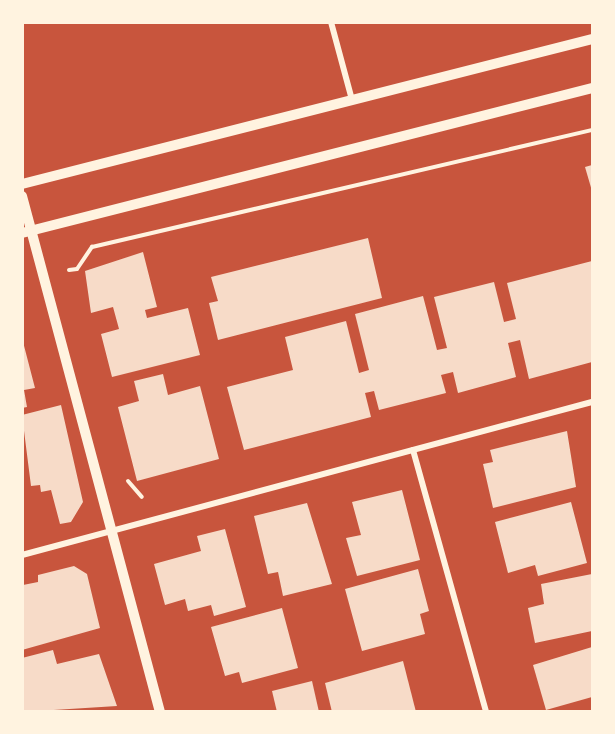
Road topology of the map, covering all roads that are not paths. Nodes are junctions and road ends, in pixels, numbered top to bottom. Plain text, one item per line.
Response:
1 (331, 22) edge
2 (592, 39) edge
3 (592, 88) edge
4 (352, 100) junction
5 (22, 184) edge
6 (22, 196) edge
7 (27, 232) edge
8 (592, 402) edge
9 (413, 450) junction
10 (112, 530) junction
11 (22, 555) edge
12 (160, 711) edge
13 (486, 711) edge

1 - 4 street
2 - 4 street
3 - 7 street
4 - 5 street
6 - 7 street
7 - 10 street
8 - 9 street
9 - 10 street
9 - 13 street
10 - 11 street
10 - 12 street

